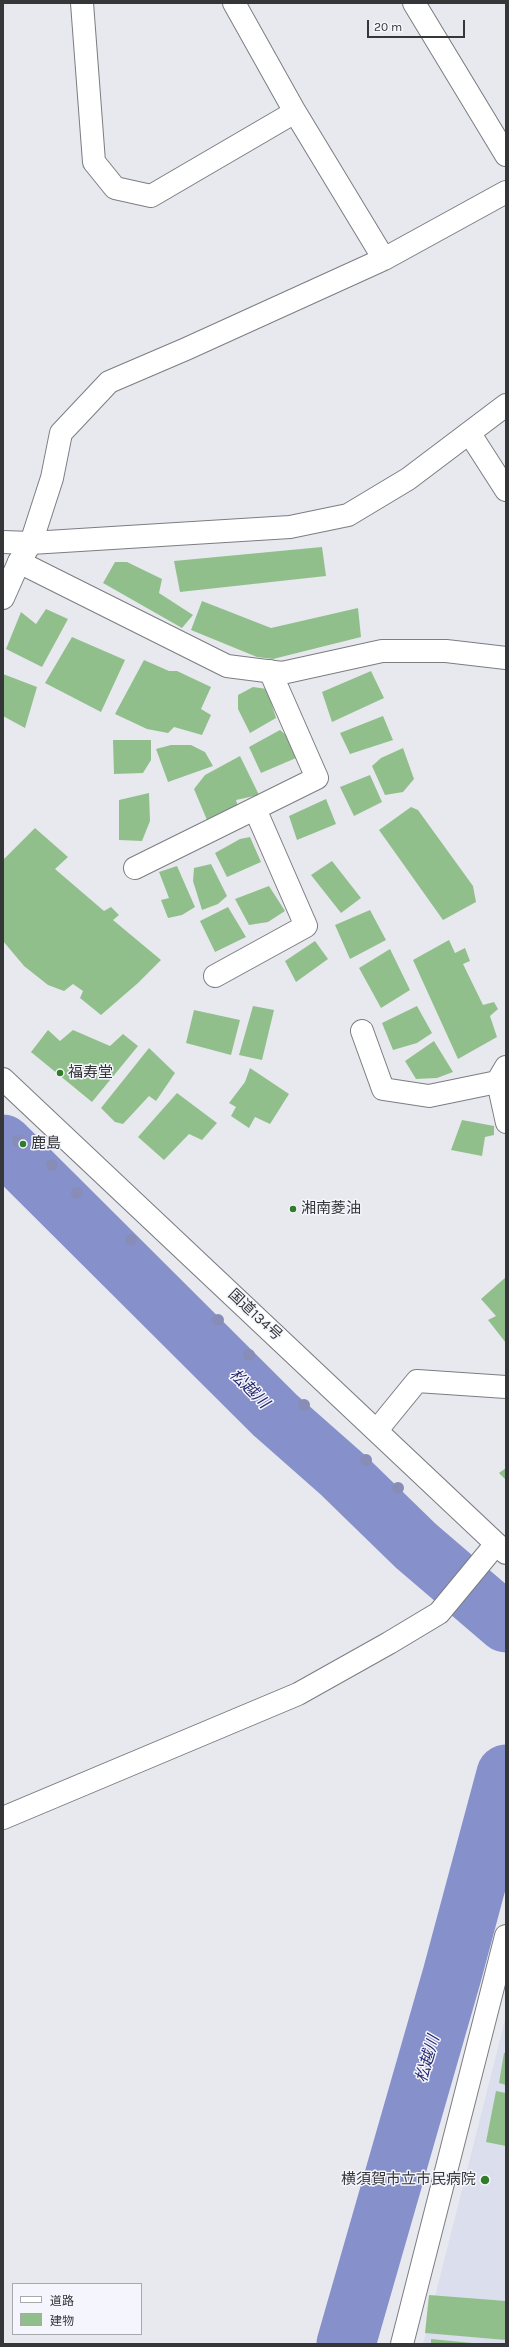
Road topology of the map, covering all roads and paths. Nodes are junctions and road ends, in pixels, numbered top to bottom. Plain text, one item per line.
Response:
1 (82, 3) edge
2 (234, 3) edge
3 (414, 3) edge
4 (295, 112) junction
5 (506, 155) edge
6 (506, 192) edge
7 (384, 259) junction
8 (506, 405) edge
9 (470, 434) junction
10 (506, 490) edge
11 (3, 542) edge
12 (31, 543) junction
13 (19, 562) junction
14 (3, 598) edge
15 (506, 658) edge
16 (270, 671) junction
17 (255, 809) junction
18 (135, 868) dead end
19 (214, 976) dead end
20 (362, 1031) dead end
21 (502, 1075) edge
22 (3, 1079) edge
23 (506, 1123) edge
24 (506, 1387) edge
25 (377, 1430) junction
26 (501, 1548) edge
27 (3, 1818) edge
28 (506, 1936) edge
29 (402, 2344) edge

1 - 4 main road
2 - 4 main road
3 - 5 main road
4 - 7 main road
6 - 7 main road
7 - 12 main road
8 - 9 main road
9 - 10 main road
9 - 12 main road
11 - 12 main road
12 - 13 main road
13 - 14 main road
13 - 16 main road
15 - 16 main road
16 - 17 main road
17 - 18 main road
17 - 19 main road
20 - 21 main road
21 - 23 lane
22 - 25 main road, 国道134号
24 - 25 main road
25 - 26 main road, 国道134号
26 - 27 main road
28 - 29 main road

